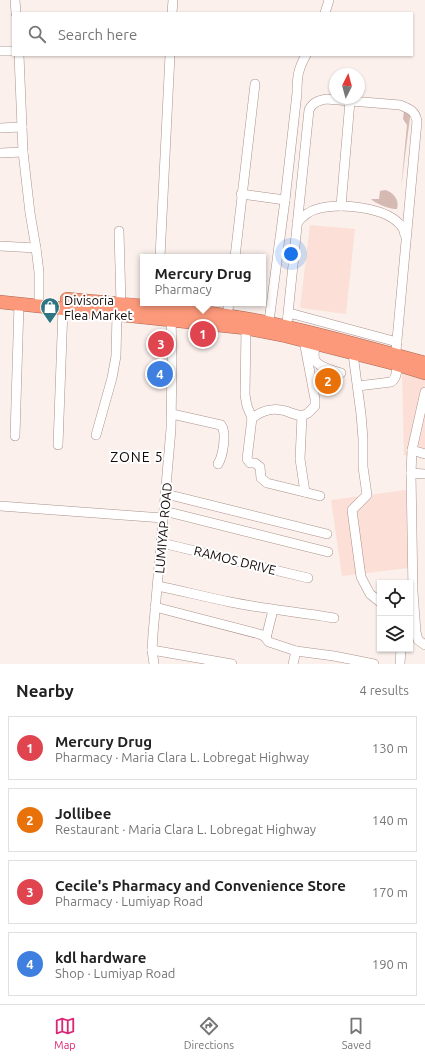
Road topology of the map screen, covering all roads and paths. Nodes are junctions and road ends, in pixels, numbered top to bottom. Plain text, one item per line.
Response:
1 (15, 0) edge
2 (173, 0) edge
3 (329, 0) edge
4 (16, 12) edge
5 (172, 12) edge
6 (325, 12) edge
7 (0, 51) edge
8 (12, 51) edge
9 (18, 56) edge
10 (170, 56) edge
11 (305, 56) edge
12 (255, 84) dead end
13 (329, 99) edge
14 (365, 102) edge
15 (350, 104) edge
16 (22, 127) junction
17 (0, 128) edge
18 (24, 152) junction
19 (0, 153) edge
20 (241, 194) junction
21 (285, 200) junction
22 (341, 206) junction
23 (297, 223) junction
24 (119, 231) dead end
25 (406, 237) junction
26 (0, 246) edge
27 (36, 248) junction
28 (160, 254) edge
29 (235, 254) edge
30 (0, 294) edge
31 (39, 301) junction
32 (0, 302) edge
33 (19, 304) junction
34 (148, 306) edge
35 (159, 306) edge
36 (63, 308) junction
37 (119, 309) junction
38 (228, 310) edge
39 (171, 314) junction
40 (287, 326) junction
41 (246, 328) junction
42 (268, 328) junction
43 (309, 343) junction
44 (353, 354) junction
45 (396, 354) junction
46 (425, 363) edge
47 (341, 372) dead end
48 (425, 373) edge
49 (358, 386) junction
50 (425, 392) edge
51 (172, 414) junction
52 (302, 416) junction
53 (252, 418) junction
54 (422, 419) edge
55 (96, 435) dead end
56 (15, 436) dead end
57 (58, 445) dead end
58 (412, 450) junction
59 (425, 454) edge
60 (218, 464) dead end
61 (411, 473) junction
62 (425, 474) edge
63 (305, 492) junction
64 (166, 494) junction
65 (320, 496) dead end
66 (0, 506) edge
67 (164, 514) junction
68 (328, 534) dead end
69 (162, 543) junction
70 (328, 552) dead end
71 (308, 578) dead end
72 (158, 586) junction
73 (377, 600) edge
74 (156, 607) junction
75 (273, 610) junction
76 (334, 618) dead end
77 (266, 638) junction
78 (425, 645) edge
79 (152, 650) junction
80 (296, 651) junction
81 (401, 652) edge
82 (154, 664) edge
83 (232, 664) edge
84 (293, 664) edge
85 (374, 664) edge
86 (400, 664) edge

1 - 4 street
2 - 5 street
3 - 6 street
7 - 8 street
9 - 16 street
10 - 28 street
11 - 21 street
12 - 20 street
13 - 23 street
14 - 25 street
15 - 22 street
16 - 17 street
16 - 18 street
18 - 19 street
18 - 27 street
20 - 21 street
20 - 29 street
21 - 42 street
22 - 23 street
22 - 25 street
23 - 40 street
24 - 37 street
25 - 45 street
26 - 27 street
27 - 31 street
30 - 31 highway
31 - 33 highway
31 - 36 highway
31 - 37 highway
32 - 33 highway
33 - 56 street
34 - 37 highway
35 - 39 highway
36 - 37 highway
36 - 57 street
37 - 39 highway
37 - 55 street
38 - 39 highway
38 - 42 highway
39 - 41 highway
39 - 51 street, LUMIYAP ROAD
40 - 42 highway
40 - 43 highway
40 - 45 highway
41 - 42 highway
41 - 53 street
43 - 44 highway
43 - 47 street
43 - 52 street
44 - 45 highway
44 - 49 street
45 - 46 highway
45 - 48 highway
45 - 49 street
49 - 73 street
50 - 54 street
51 - 60 street
51 - 64 street, LUMIYAP ROAD
52 - 53 street
52 - 63 street
53 - 63 street
54 - 58 street
58 - 59 street
58 - 61 street
61 - 62 street
61 - 78 street
63 - 65 street
64 - 67 street, LUMIYAP ROAD
64 - 68 street
66 - 67 street
67 - 69 street, LUMIYAP ROAD
67 - 70 street
69 - 71 street, RAMOS DRIVE
69 - 72 street, LUMIYAP ROAD
72 - 74 street, LUMIYAP ROAD
72 - 75 street
74 - 77 street
74 - 79 street, LUMIYAP ROAD
75 - 76 street
75 - 77 street
77 - 80 street
79 - 82 street, LUMIYAP ROAD
79 - 83 street
80 - 84 street
80 - 85 street
81 - 86 street

